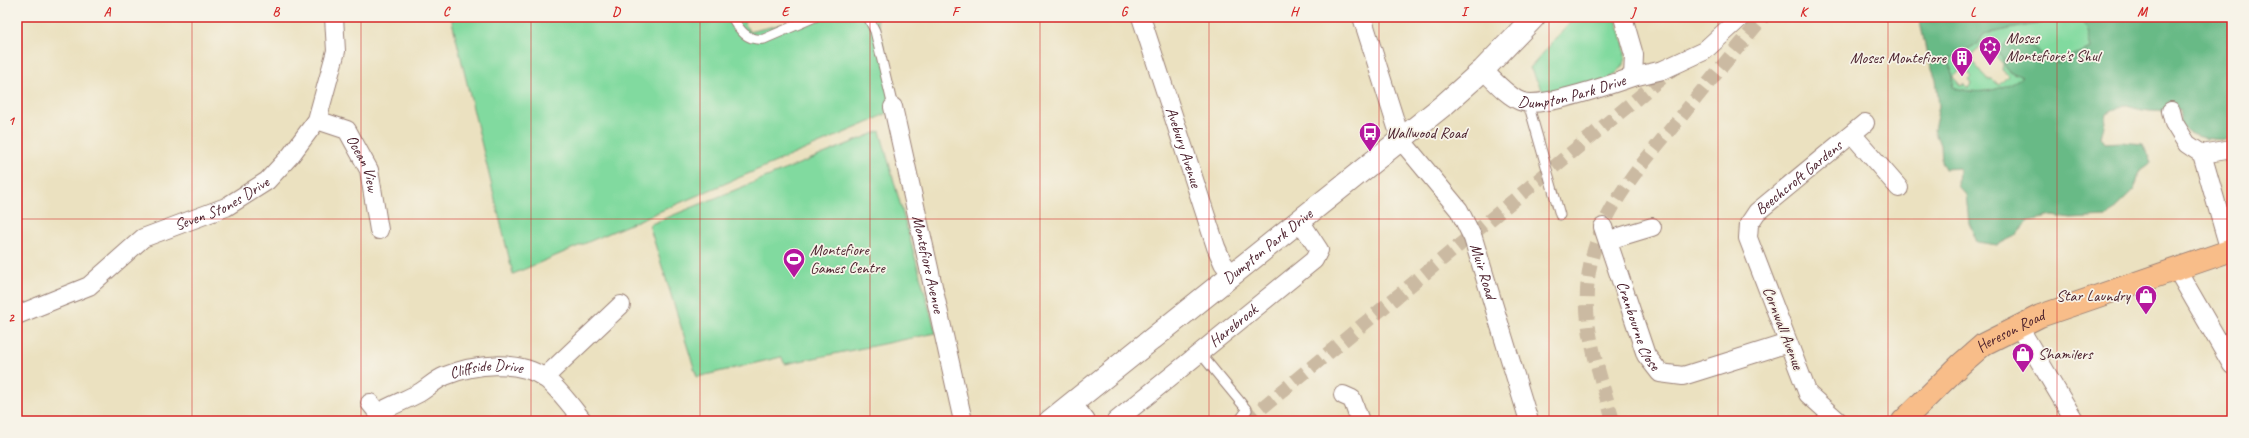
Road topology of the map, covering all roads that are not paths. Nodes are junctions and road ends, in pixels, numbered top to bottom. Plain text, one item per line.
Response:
1 (334, 17) edge
2 (732, 17) edge
3 (816, 17) edge
4 (868, 17) edge
5 (1141, 17) edge
6 (1362, 17) edge
7 (1534, 17) edge
8 (1623, 17) edge
9 (1741, 17) edge
10 (1483, 70) junction
11 (1633, 78) junction
12 (1528, 103) junction
13 (893, 107) joint
14 (2171, 111) dead end
15 (317, 120) junction
16 (1401, 140) junction
17 (2232, 149) edge
18 (2202, 154) junction
19 (1899, 188) dead end
20 (1560, 216) dead end
21 (1300, 221) junction
22 (1749, 224) joint
23 (1652, 227) dead end
24 (379, 230) dead end
25 (2231, 250) edge
26 (2176, 268) junction
27 (1232, 275) junction
28 (621, 305) dead end
29 (17, 315) edge
30 (2019, 327) junction
31 (1788, 343) junction
32 (1200, 353) junction
33 (2232, 365) edge
34 (544, 378) junction
35 (1343, 395) dead end
36 (1072, 403) junction
37 (374, 412) edge
38 (583, 421) edge
39 (963, 421) edge
40 (1050, 421) edge
41 (1086, 421) edge
42 (1116, 421) edge
43 (1239, 421) edge
44 (1360, 421) edge
45 (1529, 421) edge
46 (1838, 421) edge
47 (1903, 421) edge
48 (2075, 421) edge

1 - 15 street, Seven Stones Drive
2 - 3 lane
4 - 13 lane
5 - 27 street, Avebury Avenue
6 - 16 street
7 - 10 street, Dumpton Park Drive
8 - 11 street, Dumpton Park Drive
9 - 11 street
10 - 12 street, Dumpton Park Drive
10 - 16 street, Dumpton Park Drive
11 - 12 street, Dumpton Park Drive
12 - 20 lane
13 - 39 street, Montefiore Avenue
14 - 18 street
15 - 24 street, Ocean View
15 - 29 street, Seven Stones Drive
16 - 21 street, Dumpton Park Drive
16 - 45 street, Muir Road
17 - 18 street
18 - 25 street
19 - 22 street, Beechcroft Gardens
21 - 27 street, Dumpton Park Drive
21 - 32 street, Harebrook
22 - 31 street, Cornwall Avenue
23 - 31 street, Cranbourne Close
25 - 26 main road, Hereson Road
26 - 30 main road, Hereson Road
26 - 33 street
27 - 36 street, Dumpton Park Drive
28 - 34 street
30 - 47 main road, Hereson Road
30 - 48 street
31 - 46 street, Cornwall Avenue
32 - 42 street, Harebrook
32 - 43 lane
34 - 37 street, Cliffside Drive
34 - 38 street, Cliffside Drive
35 - 44 street
36 - 40 street, Dumpton Park Drive
36 - 41 street

